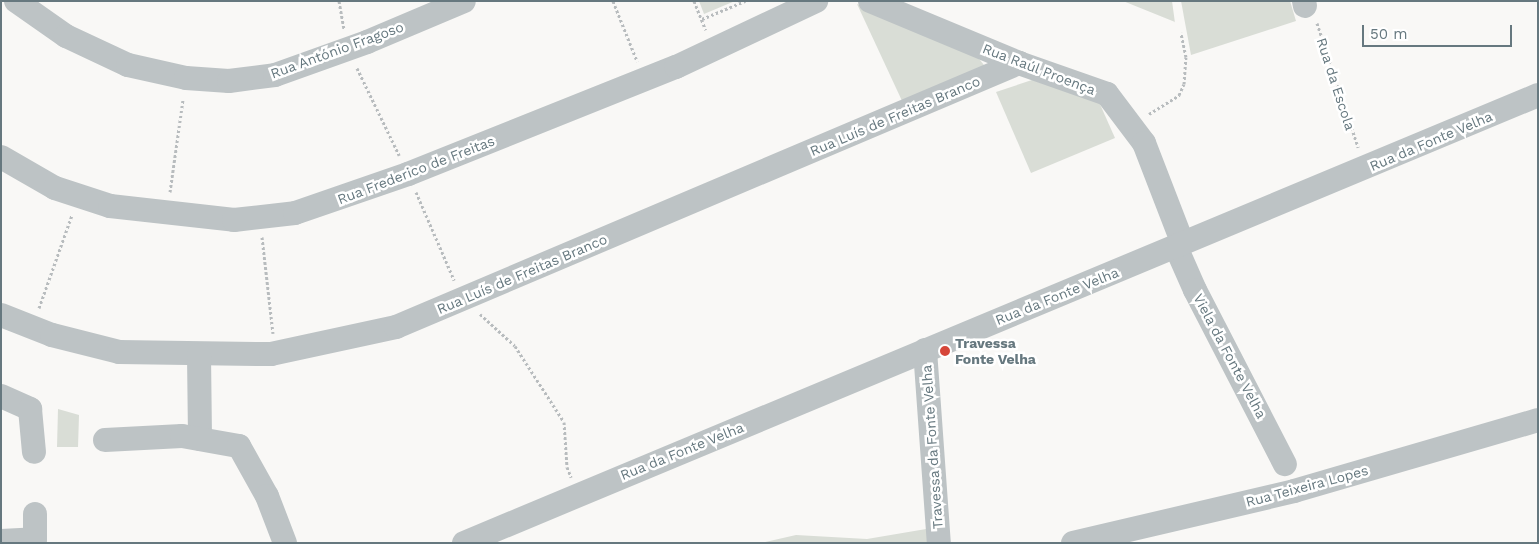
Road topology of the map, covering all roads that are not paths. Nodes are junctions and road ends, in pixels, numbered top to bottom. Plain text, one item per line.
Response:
1 (16, 1) edge
2 (464, 1) edge
3 (816, 1) edge
4 (870, 1) edge
5 (1019, 63) junction
6 (1538, 95) edge
7 (1, 158) edge
8 (1179, 245) junction
9 (1, 315) edge
10 (925, 350) junction
11 (199, 355) junction
12 (1, 396) edge
13 (1538, 420) edge
14 (200, 439) junction
15 (105, 440) dead end
16 (34, 452) dead end
17 (1285, 464) dead end
18 (35, 514) dead end
19 (1, 541) edge
20 (285, 543) edge
21 (464, 543) edge
22 (939, 543) edge
23 (1073, 543) edge

1 - 2 street, Rua António Fragoso
3 - 7 street, Rua Frederico de Freitas
4 - 5 street, Rua Raúl Proença
5 - 8 street, Rua Raúl Proença
5 - 11 street, Rua Luís de Freitas Branco
6 - 8 street, Rua da Fonte Velha
8 - 10 street, Rua da Fonte Velha
8 - 17 street, Viela da Fonte Velha
9 - 11 street, Rua Luís de Freitas Branco
10 - 21 street, Rua da Fonte Velha
10 - 22 street, Travessa da Fonte Velha
11 - 14 street
12 - 16 street
13 - 23 street, Rua Teixeira Lopes
14 - 15 street
14 - 20 street
18 - 19 street

